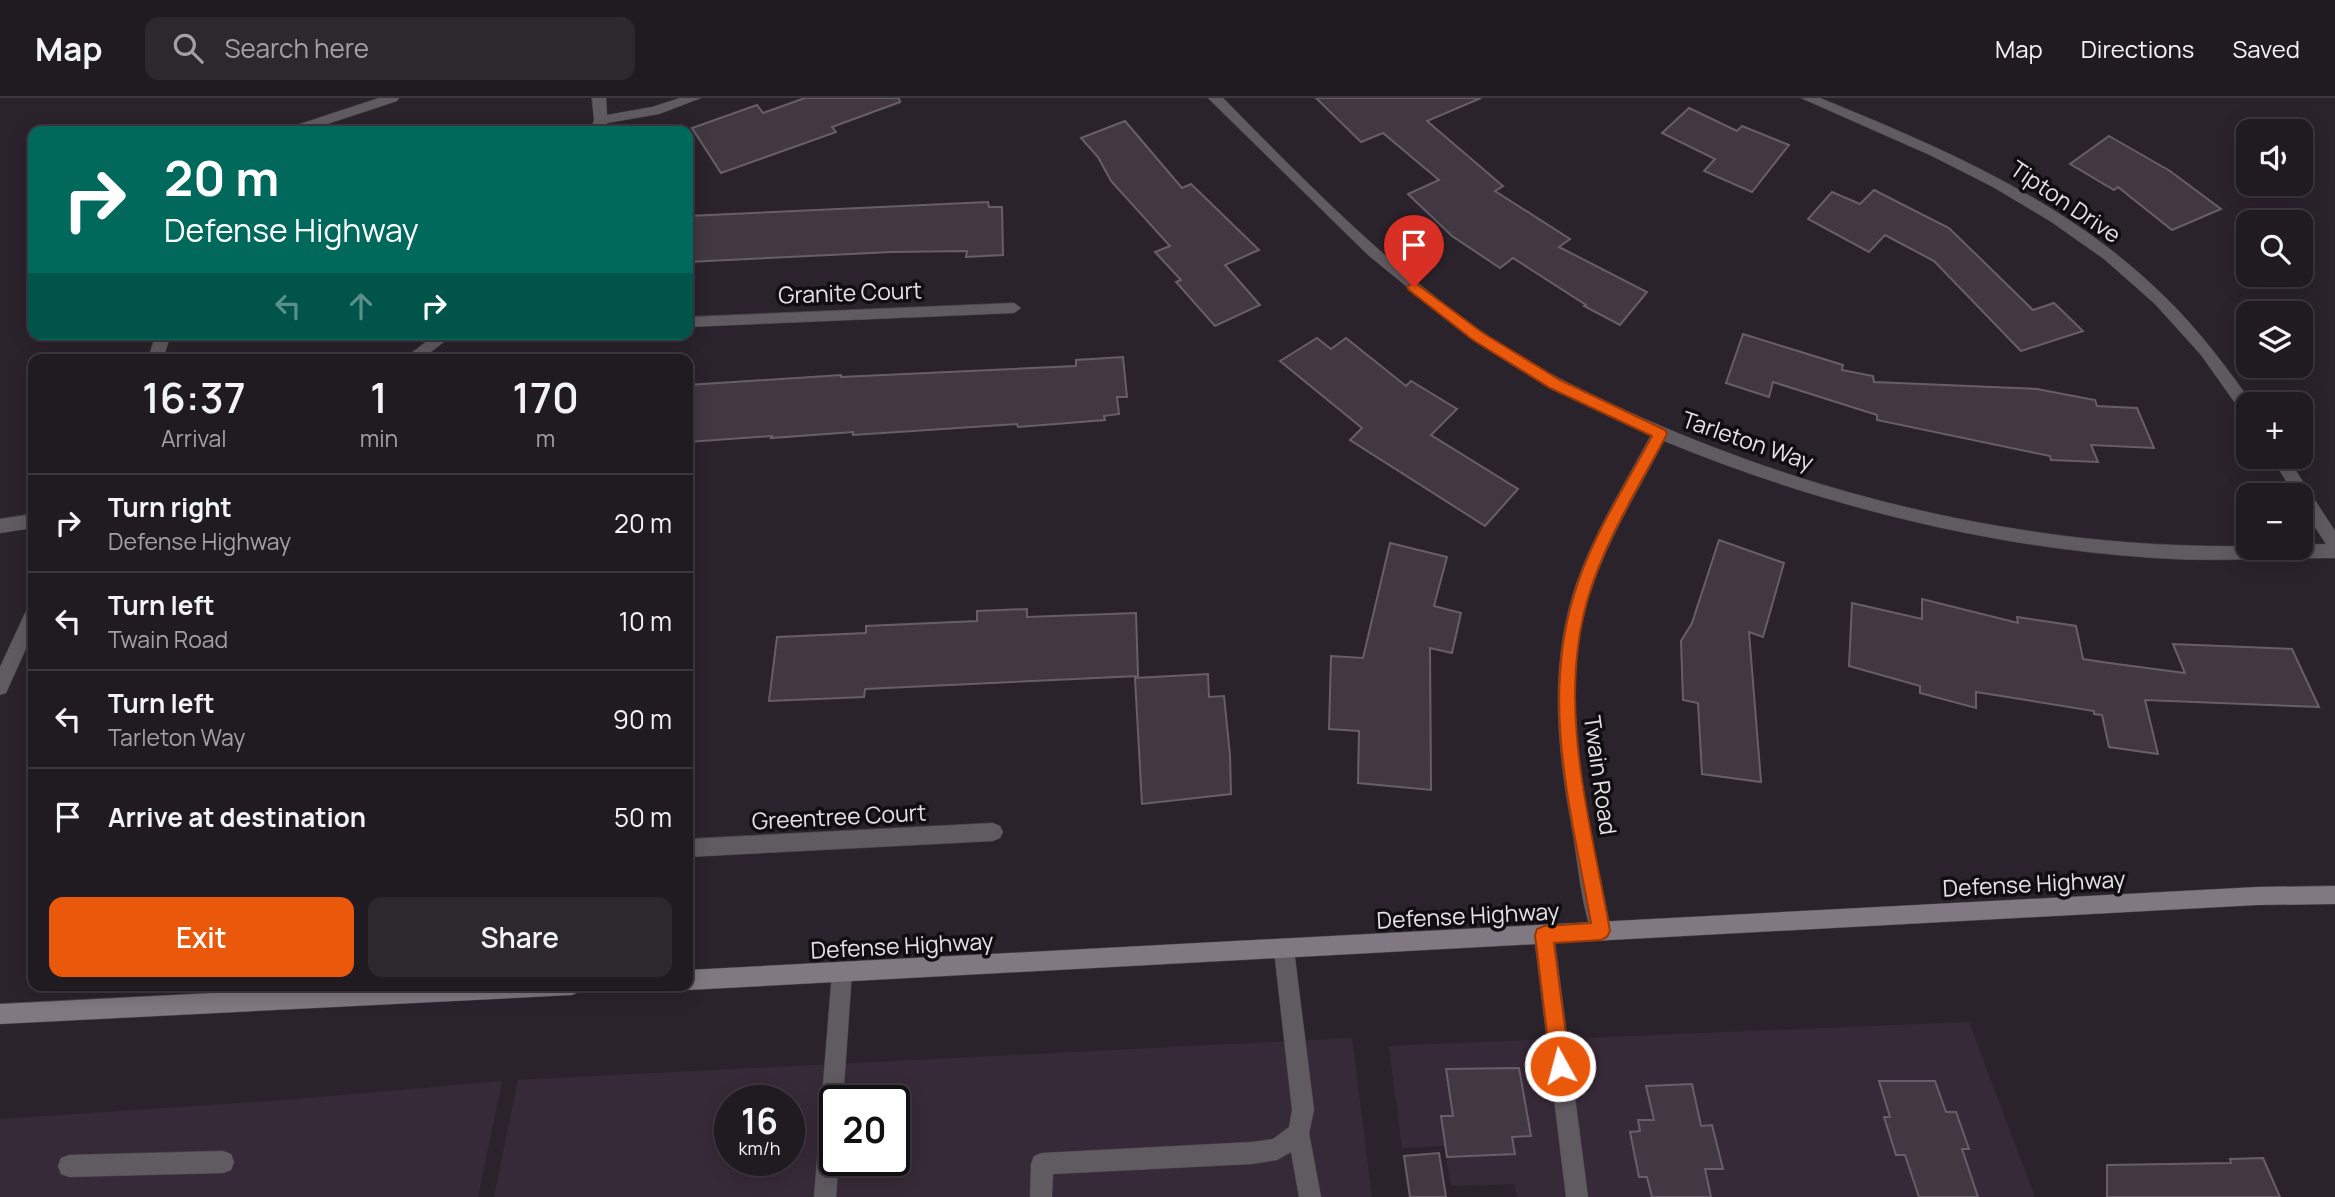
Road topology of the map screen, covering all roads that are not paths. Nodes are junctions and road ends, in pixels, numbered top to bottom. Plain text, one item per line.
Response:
1 (392, 98) edge
2 (599, 98) edge
3 (694, 98) edge
4 (1215, 98) edge
5 (1808, 98) edge
6 (308, 126) edge
7 (599, 126) edge
8 (1014, 308) dead end
9 (693, 321) edge
10 (438, 340) edge
11 (418, 354) edge
12 (2236, 393) edge
13 (1660, 434) junction
14 (2287, 469) edge
15 (28, 522) edge
16 (0, 526) edge
17 (2335, 545) edge
18 (2335, 551) edge
19 (28, 625) edge
20 (0, 687) edge
21 (993, 832) dead end
22 (693, 848) edge
23 (2335, 895) edge
24 (1601, 931) junction
25 (1544, 935) junction
26 (1284, 950) junction
27 (842, 972) junction
28 (693, 980) edge
29 (454, 991) edge
30 (0, 1014) edge
31 (1298, 1133) junction
32 (223, 1161) dead end
33 (69, 1166) dead end
34 (825, 1197) edge
35 (1041, 1197) edge
36 (1310, 1197) edge
37 (1577, 1197) edge

1 - 6 street
2 - 7 street
3 - 7 street
4 - 13 street, Tarleton Way
5 - 12 street, Tipton Drive
8 - 9 street, Granite Court
10 - 11 street
13 - 18 street, Tarleton Way
13 - 24 street, Twain Road
14 - 17 street
15 - 16 street
19 - 20 street
21 - 22 street, Greentree Court
23 - 24 main road, Defense Highway
24 - 25 main road, Defense Highway
25 - 26 main road, Defense Highway
25 - 37 street
26 - 27 main road, Defense Highway
26 - 31 street
27 - 28 main road, Defense Highway
27 - 34 street
29 - 30 main road
31 - 35 street
31 - 36 street
32 - 33 street

